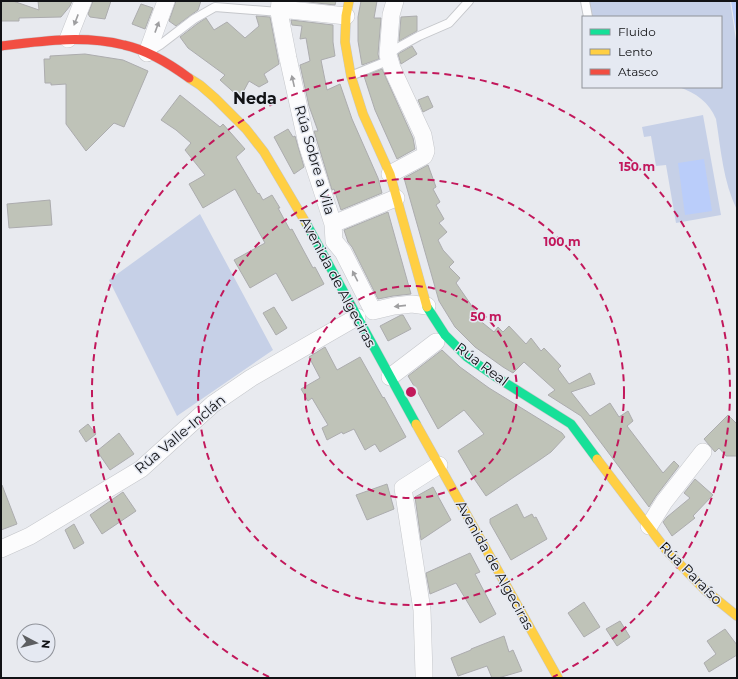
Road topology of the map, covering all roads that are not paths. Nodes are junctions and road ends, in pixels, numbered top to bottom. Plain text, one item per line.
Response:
1 (83, 1) edge
2 (166, 1) edge
3 (395, 1) edge
4 (469, 1) edge
5 (585, 1) edge
6 (279, 6) edge
7 (347, 9) edge
8 (588, 16) edge
9 (68, 39) junction
10 (1, 46) edge
11 (147, 53) junction
12 (388, 55) junction
13 (351, 76) junction
14 (390, 174) junction
15 (396, 198) junction
16 (310, 229) junction
17 (326, 234) junction
18 (329, 264) junction
19 (427, 306) junction
20 (356, 317) junction
21 (436, 342) dead end
22 (390, 377) junction
23 (703, 452) dead end
24 (439, 465) junction
25 (649, 526) junction
26 (1, 549) edge
27 (737, 616) edge
28 (424, 678) edge
29 (558, 678) edge

1 -> 9 street
11 -> 2 street
3 - 12 street
4 - 12 lane
5 - 8 lane
6 - 7 street
6 - 11 lane
17 -> 6 street, Rúa Sobre a Vila
7 - 13 main road, Rúa Real
9 - 10 main road, Avenida de Algeciras
9 - 11 main road, Avenida de Algeciras
11 - 16 main road, Avenida de Algeciras
12 - 13 lane
12 - 14 street
13 - 14 main road, Rúa Real
14 - 15 main road, Rúa Real
15 - 17 street
15 - 19 main road, Rúa Real
16 - 17 main road, Avenida de Algeciras
16 - 17 main road
17 - 18 main road, Avenida de Algeciras
17 - 18 main road
19 -> 17 street, Rúa Sobre a Vila
18 - 20 main road, Avenida de Algeciras
19 - 25 main road, Rúa Real
20 - 22 main road, Avenida de Algeciras
20 - 26 street, Rúa Valle-Inclán
21 - 22 street
22 - 24 main road, Avenida de Algeciras
23 - 25 street
24 - 28 street
24 - 29 main road, Avenida de Algeciras
25 - 27 main road, Rúa Paraíso

